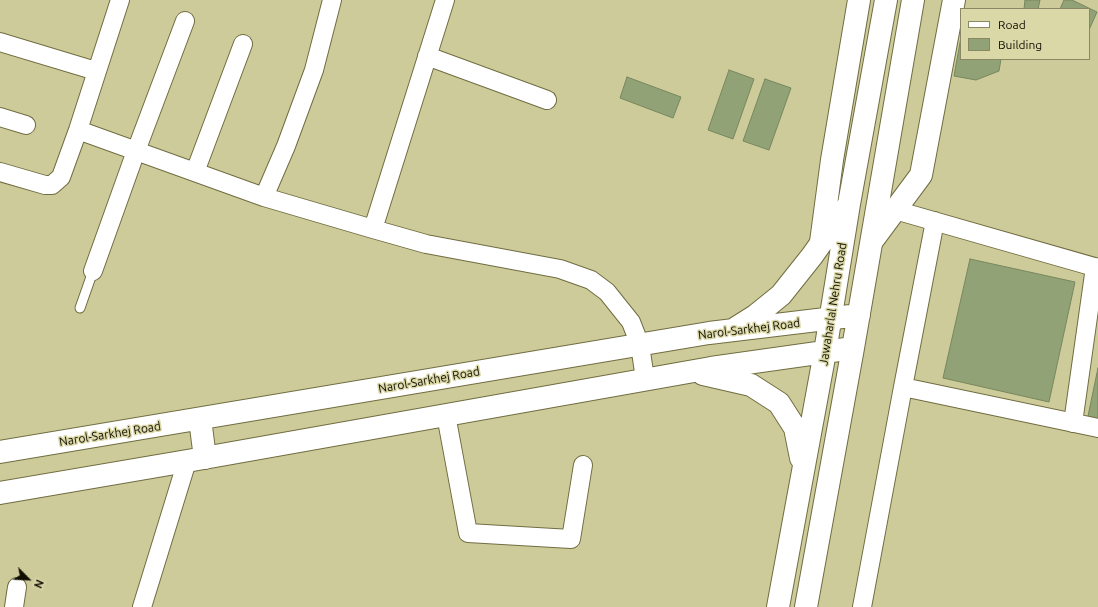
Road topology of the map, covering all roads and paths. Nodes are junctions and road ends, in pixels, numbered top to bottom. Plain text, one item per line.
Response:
1 (120, 0) edge
2 (332, 0) edge
3 (445, 0) edge
4 (859, 0) edge
5 (886, 0) edge
6 (914, 0) edge
7 (954, 0) edge
8 (185, 21) dead end
9 (0, 42) edge
10 (243, 44) dead end
11 (427, 56) junction
12 (96, 71) junction
13 (547, 100) dead end
14 (0, 117) edge
15 (26, 125) dead end
16 (78, 130) junction
17 (136, 151) junction
18 (0, 172) edge
19 (195, 172) junction
20 (264, 197) junction
21 (849, 204) junction
22 (895, 210) junction
23 (935, 221) junction
24 (373, 229) junction
25 (872, 241) junction
26 (821, 242) junction
27 (1096, 267) edge
28 (93, 271) joint
29 (80, 308) dead end
30 (859, 316) junction
31 (830, 319) junction
32 (732, 330) junction
33 (640, 345) junction
34 (854, 348) junction
35 (825, 352) junction
36 (691, 371) junction
37 (644, 379) junction
38 (903, 387) junction
39 (446, 415) junction
40 (200, 419) junction
41 (1073, 423) junction
42 (1098, 428) edge
43 (0, 452) edge
44 (196, 459) junction
45 (583, 465) dead end
46 (804, 469) junction
47 (0, 492) edge
48 (17, 587) dead end
49 (14, 607) edge
50 (142, 607) edge
51 (778, 607) edge
52 (806, 607) edge
53 (862, 607) edge

1 - 12 street
2 - 20 street
3 - 11 street
4 - 26 main road
5 - 21 main road, Jawaharlal Nehru Road
6 - 25 main road
7 - 22 main road
8 - 17 street
9 - 12 street
10 - 19 street
11 - 13 street
11 - 24 street
12 - 16 street
14 - 15 street
16 - 17 street
16 - 18 street
17 - 19 street
17 - 28 street
19 - 20 street
20 - 24 street
21 - 26 main road
21 - 31 main road, Jawaharlal Nehru Road
22 - 23 street
22 - 25 main road
23 - 27 street
23 - 38 street
24 - 33 street
25 - 30 main road
26 - 32 main road
27 - 41 street
28 - 29 lane
30 - 31 main road, Narol-Sarkhej Road
30 - 34 main road
31 - 32 main road, Narol-Sarkhej Road
31 - 35 main road, Jawaharlal Nehru Road
32 - 33 main road, Narol-Sarkhej Road
33 - 37 street
33 - 40 main road, Narol-Sarkhej Road
34 - 35 main road
34 - 52 main road
35 - 36 main road
35 - 46 main road, Jawaharlal Nehru Road
36 - 37 main road
36 - 46 main road
37 - 39 main road
38 - 41 street
38 - 53 street
39 - 44 main road
39 - 45 street
40 - 43 main road, Narol-Sarkhej Road
40 - 44 main road
41 - 42 street
44 - 47 main road
44 - 50 street
46 - 51 main road, Jawaharlal Nehru Road
48 - 49 street

